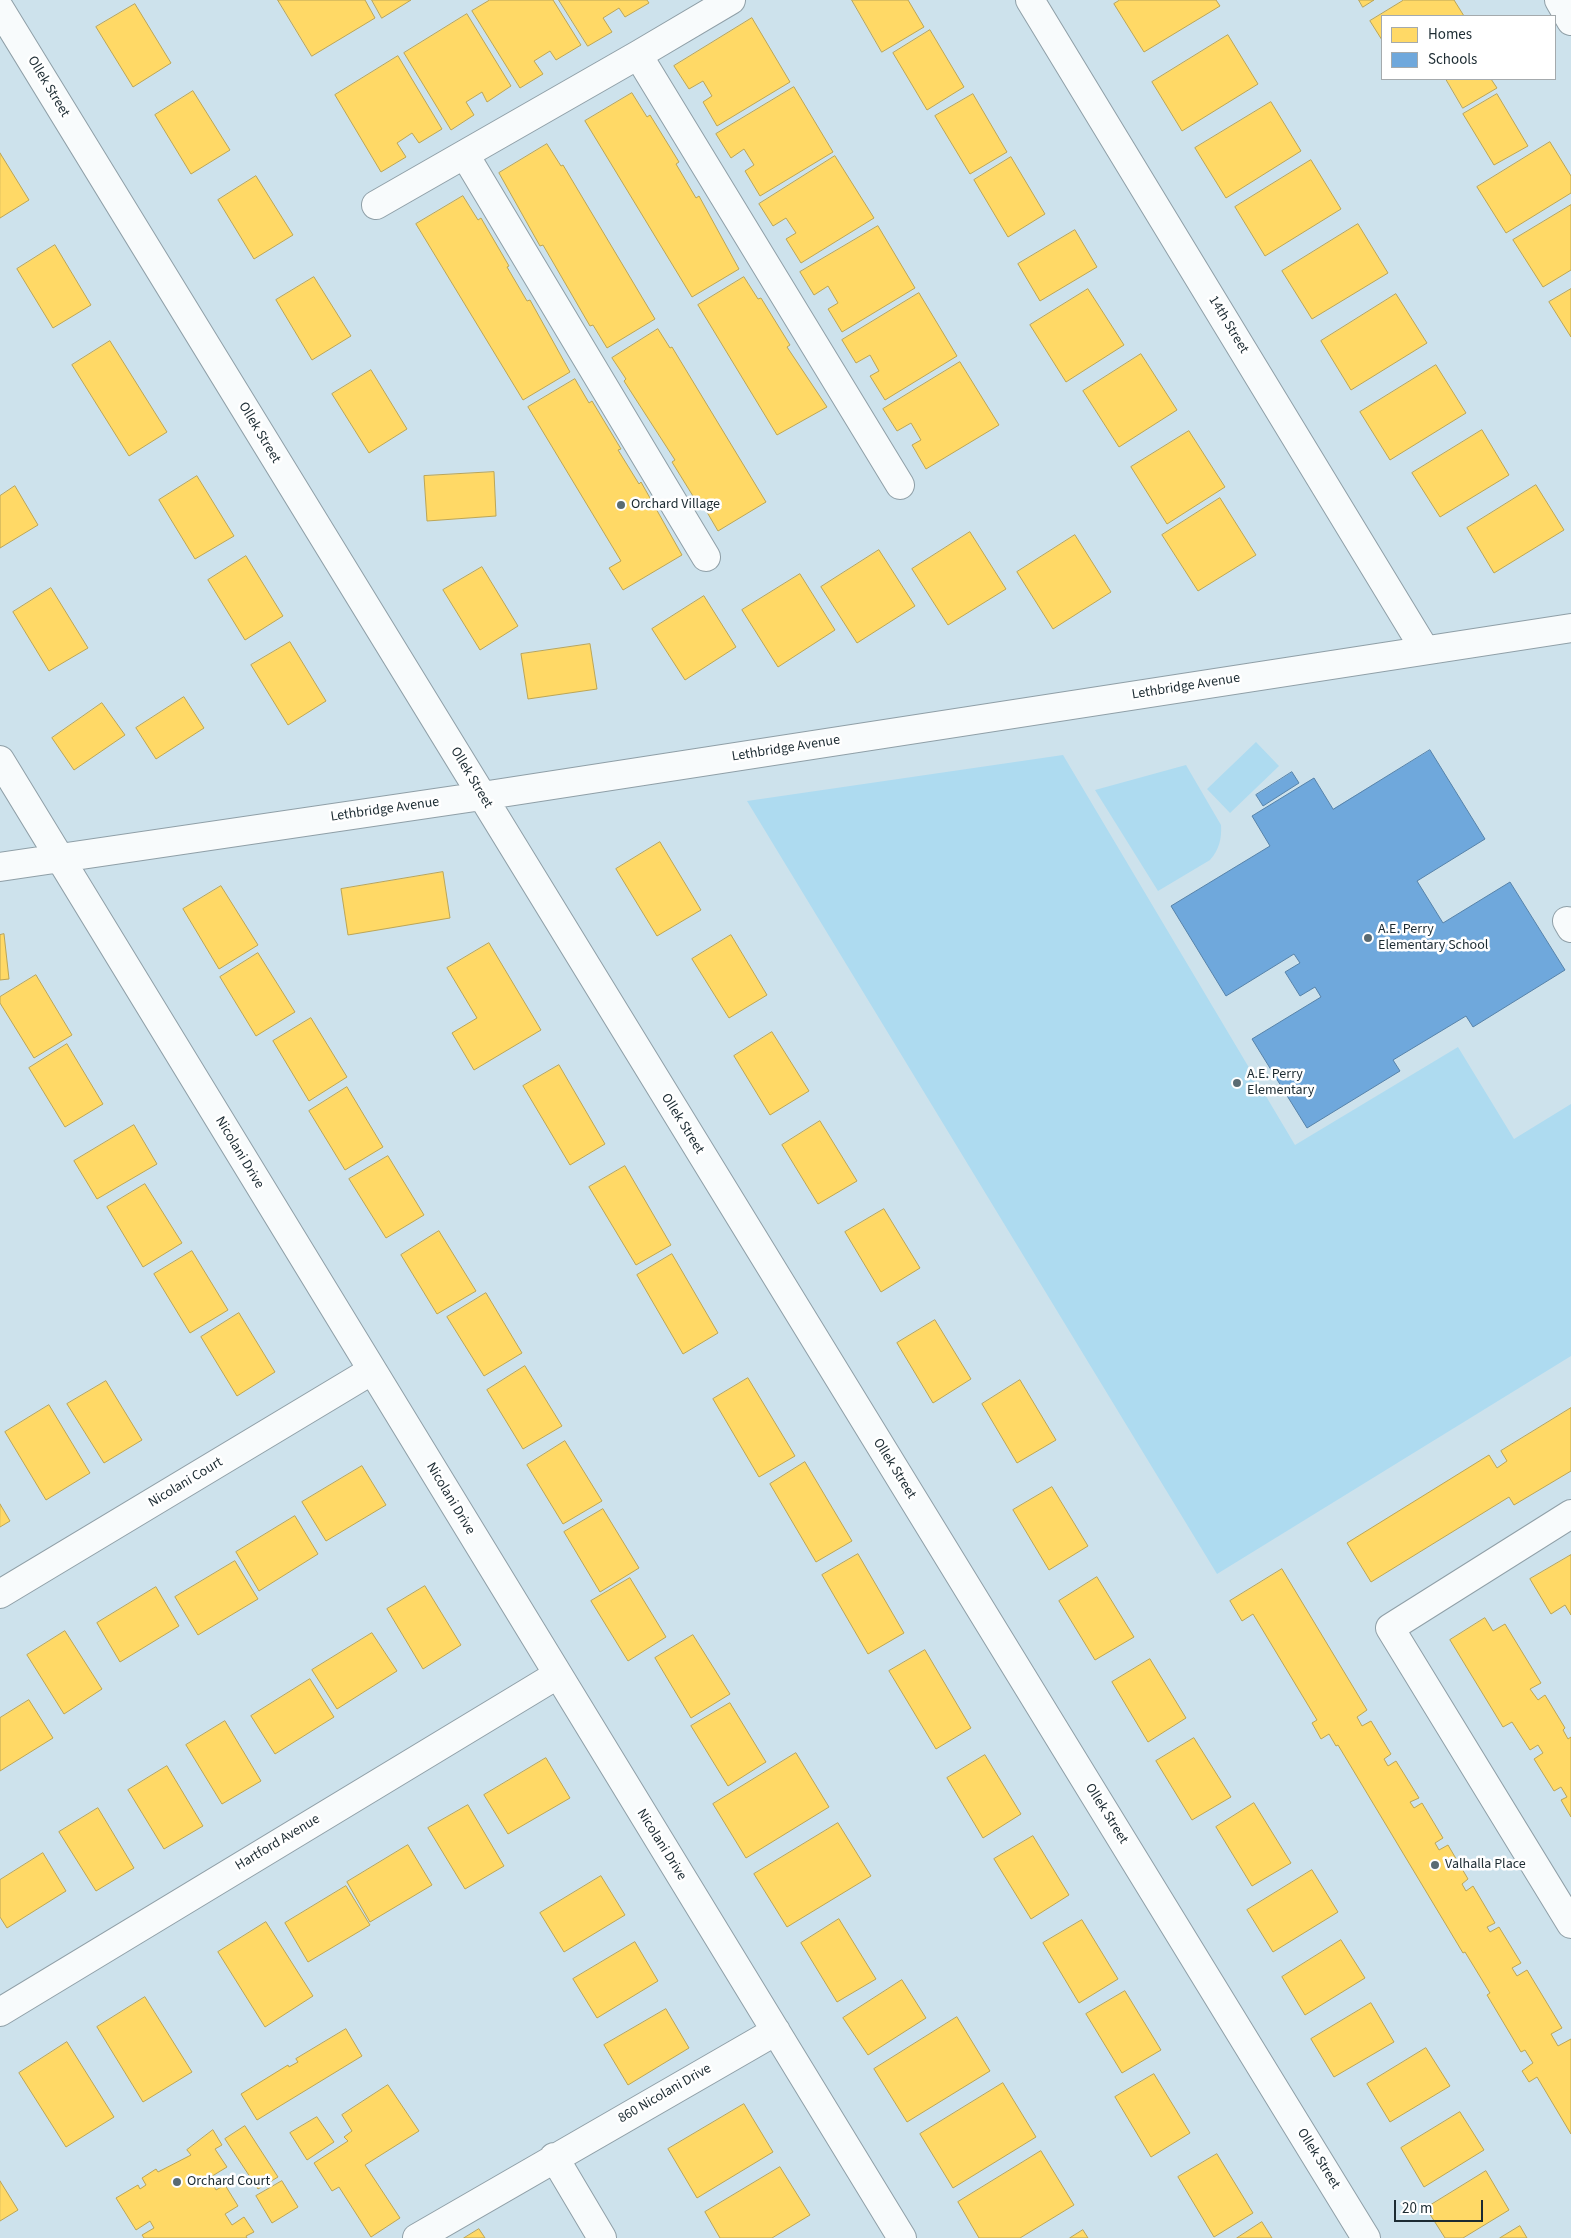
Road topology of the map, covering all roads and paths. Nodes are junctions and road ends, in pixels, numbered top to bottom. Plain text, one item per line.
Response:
1 (731, 0) edge
2 (1030, 0) edge
3 (1558, 0) edge
4 (0, 9) edge
5 (1571, 20) edge
6 (638, 56) junction
7 (465, 155) junction
8 (376, 205) dead end
9 (900, 485) dead end
10 (706, 557) dead end
11 (1571, 628) edge
12 (1425, 650) junction
13 (0, 760) edge
14 (482, 796) junction
15 (60, 858) junction
16 (0, 867) edge
17 (372, 1371) junction
18 (1571, 1514) edge
19 (0, 1594) edge
20 (557, 1675) junction
21 (1571, 1924) edge
22 (0, 2012) edge
23 (776, 2031) junction
24 (554, 2157) junction
25 (417, 2238) edge
26 (602, 2238) edge
27 (902, 2238) edge
28 (1366, 2238) edge

1 - 6 street
2 - 12 street, 14th Street
3 - 5 street
4 - 14 street, Ollek Street
6 - 7 street
6 - 9 street
7 - 8 street
7 - 10 street
11 - 12 street, Lethbridge Avenue
12 - 14 street, Lethbridge Avenue
13 - 15 street, Nicolani Drive
14 - 15 street, Lethbridge Avenue
14 - 28 street, Ollek Street
15 - 16 street, Lethbridge Avenue
15 - 17 street, Nicolani Drive
17 - 19 street, Nicolani Court
17 - 20 street, Nicolani Drive
18 - 21 street
20 - 22 street, Hartford Avenue
20 - 23 street, Nicolani Drive
23 - 24 street, 860 Nicolani Drive
23 - 27 street, Nicolani Drive
24 - 25 street
24 - 26 street

